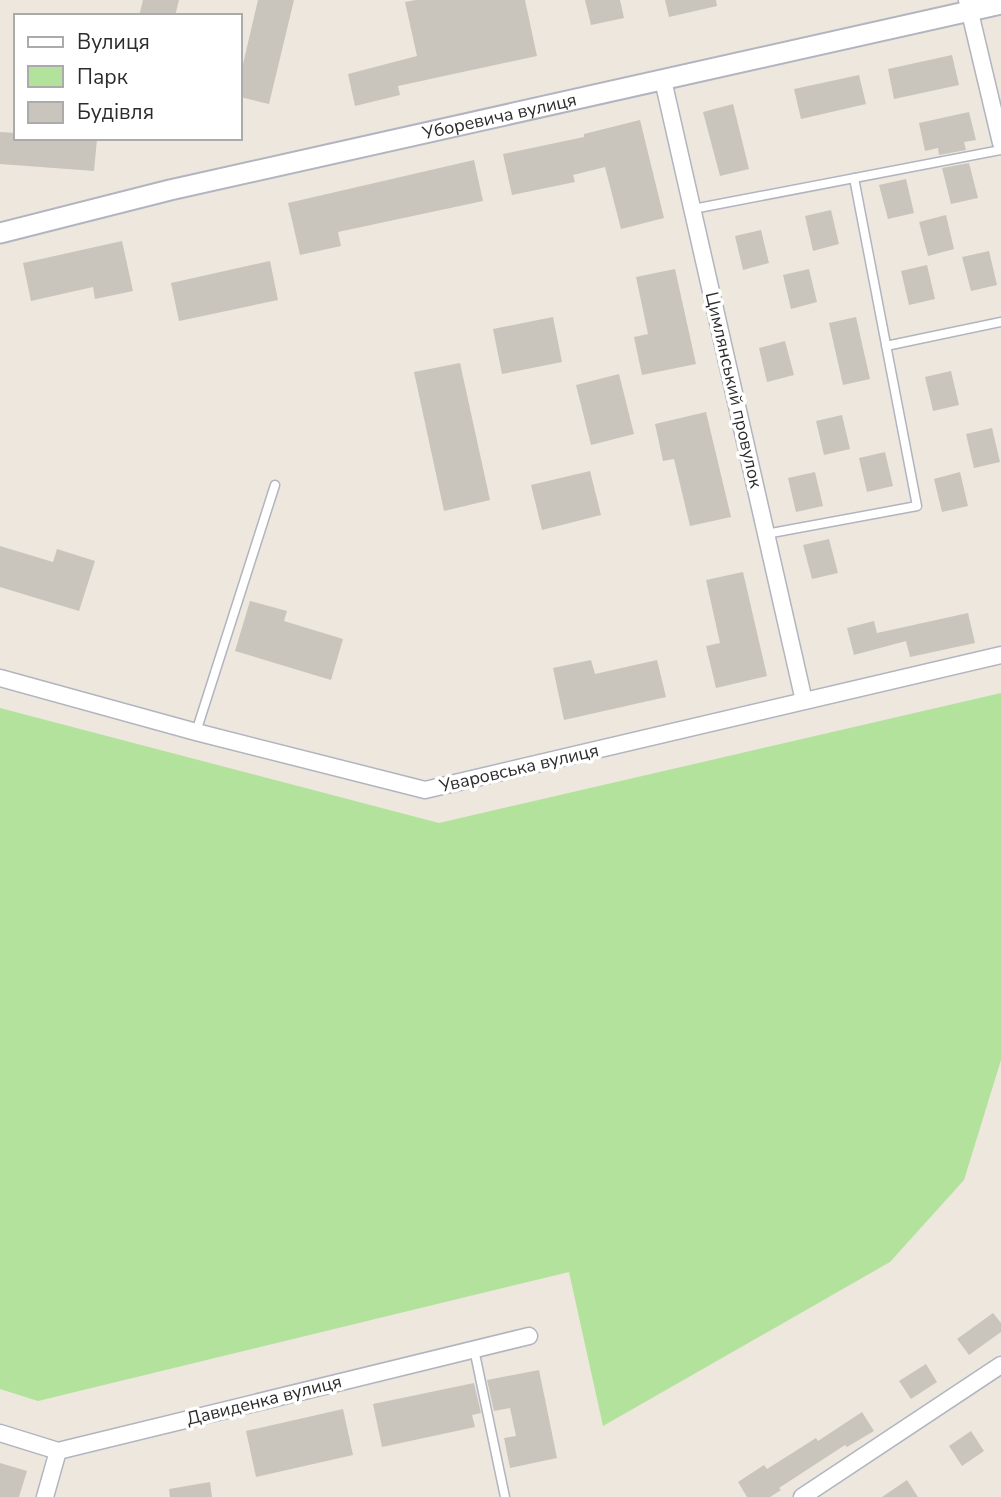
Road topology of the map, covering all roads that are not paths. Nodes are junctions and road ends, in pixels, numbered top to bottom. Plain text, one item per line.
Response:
1 (1001, 4) edge
2 (968, 6) edge
3 (663, 80) junction
4 (1001, 143) edge
5 (1001, 150) edge
6 (854, 178) junction
7 (693, 209) junction
8 (0, 233) edge
9 (1001, 322) edge
10 (886, 345) junction
11 (275, 485) dead end
12 (766, 534) junction
13 (1001, 654) edge
14 (0, 678) edge
15 (804, 701) junction
16 (196, 732) junction
17 (529, 1336) dead end
18 (474, 1349) junction
19 (1001, 1365) edge
20 (0, 1433) edge
21 (58, 1451) junction
22 (45, 1497) edge
23 (505, 1497) edge
24 (802, 1497) edge

1 - 2 street, Уборевича вулиця
2 - 3 street, Уборевича вулиця
2 - 4 street
3 - 7 street, Цимлянський провулок
3 - 8 street, Уборевича вулиця
5 - 6 lane
6 - 7 lane
6 - 10 lane
7 - 12 street, Цимлянський провулок
9 - 10 lane
10 - 12 lane
11 - 16 lane
12 - 15 street, Цимлянський провулок
13 - 15 street, Уваровська вулиця
14 - 16 street, Уваровська вулиця
15 - 16 street, Уваровська вулиця
17 - 18 street, Давиденка вулиця
18 - 21 street, Давиденка вулиця
18 - 23 lane
19 - 24 street
20 - 21 street
21 - 22 street

